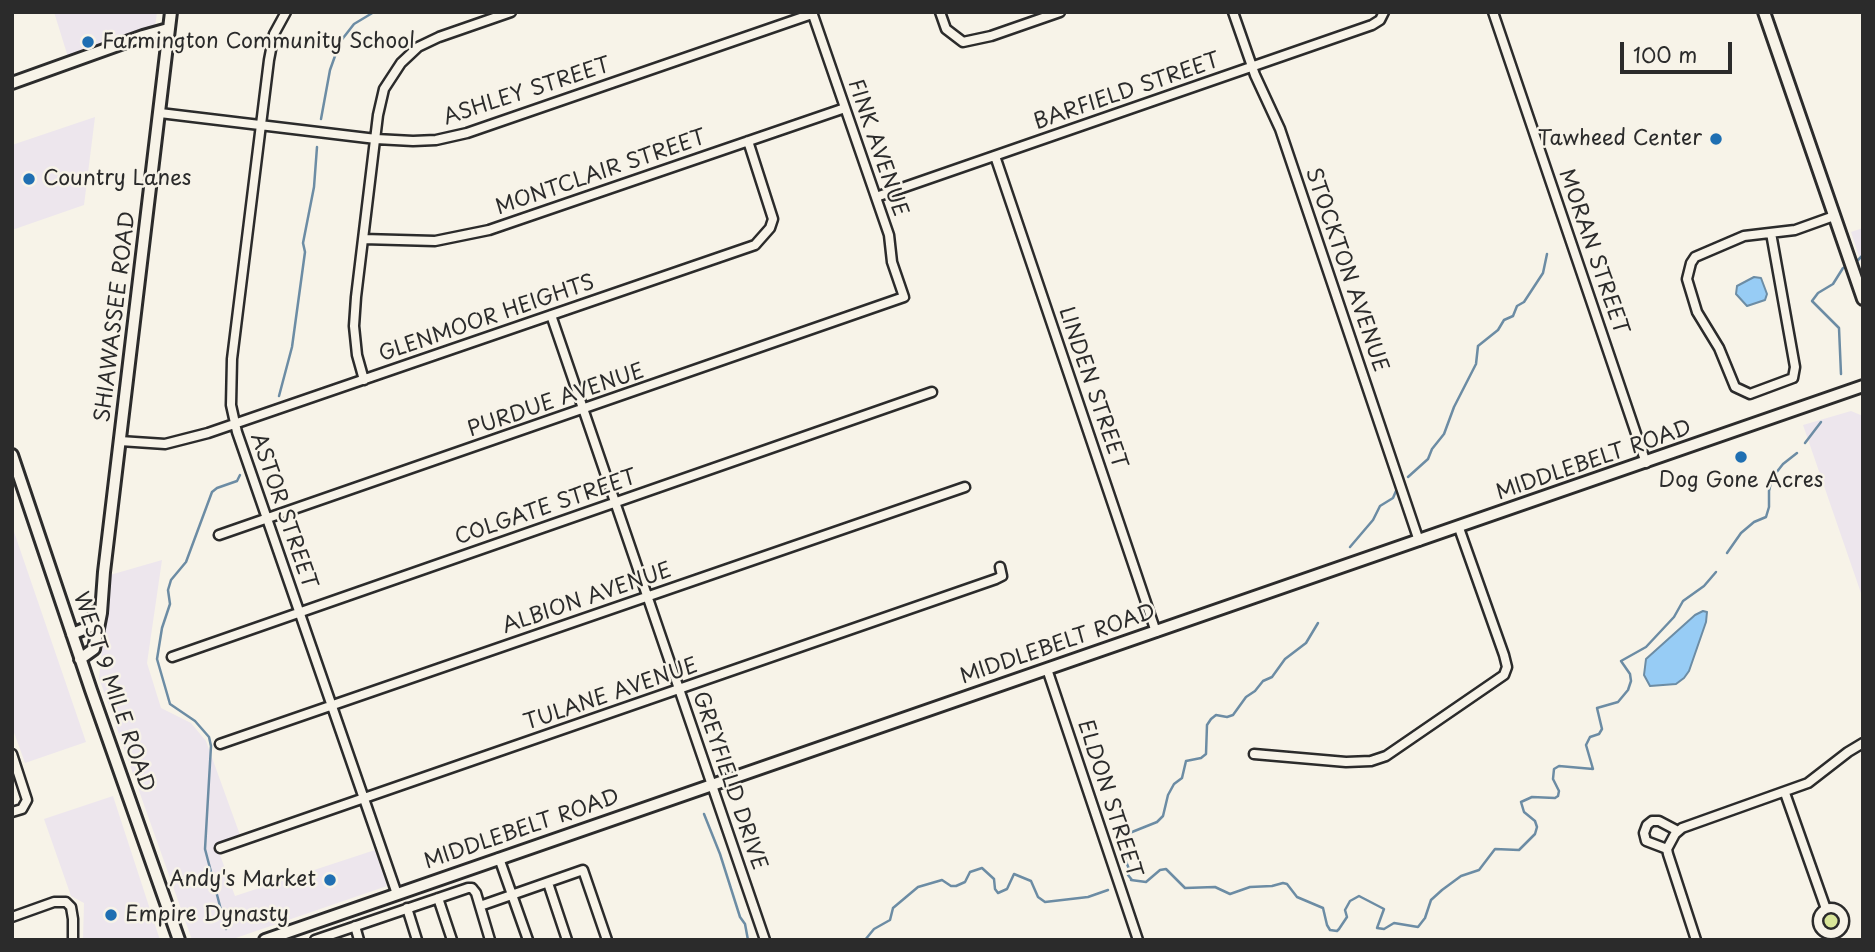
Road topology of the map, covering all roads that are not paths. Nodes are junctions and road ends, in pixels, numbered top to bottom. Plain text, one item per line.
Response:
1 (171, 12) edge
2 (286, 12) edge
3 (511, 12) edge
4 (940, 12) edge
5 (1060, 12) edge
6 (1233, 12) edge
7 (1384, 12) edge
8 (1493, 12) edge
9 (1764, 12) edge
10 (812, 13) edge
11 (168, 29) junction
12 (1252, 67) junction
13 (12, 83) edge
14 (845, 108) junction
15 (160, 113) junction
16 (261, 125) junction
17 (376, 139) junction
18 (748, 141) junction
19 (995, 156) junction
20 (876, 197) junction
21 (1834, 216) junction
22 (1772, 233) junction
23 (363, 239) junction
24 (904, 297) joint
25 (1863, 299) edge
26 (551, 315) junction
27 (364, 380) junction
28 (1863, 386) edge
29 (932, 392) dead end
30 (582, 410) junction
31 (235, 424) junction
32 (120, 441) junction
33 (12, 456) edge
34 (1646, 463) junction
35 (965, 487) dead end
36 (614, 503) junction
37 (267, 519) junction
38 (1459, 528) junction
39 (219, 535) dead end
40 (1419, 541) junction
41 (1000, 567) dead end
42 (102, 585) junction
43 (647, 597) junction
44 (299, 613) junction
45 (1156, 632) junction
46 (72, 634) junction
47 (172, 657) dead end
48 (80, 659) junction
49 (1047, 669) junction
50 (679, 690) junction
51 (332, 706) junction
52 (1863, 743) edge
53 (220, 744) dead end
54 (12, 754) edge
55 (1254, 754) dead end
56 (712, 784) junction
57 (1786, 793) junction
58 (364, 799) junction
59 (12, 813) edge
60 (1678, 831) junction
61 (220, 848) dead end
62 (1667, 849) junction
63 (499, 858) junction
64 (548, 883) junction
65 (397, 894) junction
66 (513, 895) junction
67 (438, 898) junction
68 (480, 906) junction
69 (407, 908) junction
70 (1826, 909) dead end
71 (12, 916) edge
72 (355, 926) junction
73 (73, 940) edge
74 (179, 940) edge
75 (265, 940) edge
76 (315, 940) edge
77 (359, 940) edge
78 (417, 940) edge
79 (452, 940) edge
80 (491, 940) edge
81 (528, 940) edge
82 (567, 940) edge
83 (607, 940) edge
84 (765, 940) edge
85 (1138, 940) edge
86 (1696, 940) edge

1 - 11 street, SHIAWASSEE ROAD
2 - 16 street, ASTOR STREET
3 - 17 street
4 - 5 street
6 - 12 street, STOCKTON AVENUE
7 - 12 street, BARFIELD STREET
8 - 34 street, MORAN STREET
9 - 21 street
10 - 14 street, FINK AVENUE
10 - 17 street, ASHLEY STREET
11 - 13 street
11 - 15 street, SHIAWASSEE ROAD
12 - 19 street, BARFIELD STREET
12 - 40 street, STOCKTON AVENUE
14 - 18 street, MONTCLAIR STREET
14 - 20 street, FINK AVENUE
15 - 16 street, ASHLEY STREET
15 - 32 street, SHIAWASSEE ROAD
16 - 17 street, ASHLEY STREET
16 - 31 street, ASTOR STREET
17 - 23 street
18 - 23 street, MONTCLAIR STREET
18 - 26 street, GLENMOOR HEIGHTS
19 - 20 street, BARFIELD STREET
19 - 45 street, LINDEN STREET
20 - 24 street, FINK AVENUE
21 - 22 street
21 - 25 street
22 - 22 street
23 - 27 street
24 - 30 street, PURDUE AVENUE
26 - 27 street, GLENMOOR HEIGHTS
26 - 30 street, GREYFIELD DRIVE
27 - 31 street, GLENMOOR HEIGHTS
28 - 34 street, MIDDLEBELT ROAD
29 - 36 street, COLGATE STREET
30 - 36 street, GREYFIELD DRIVE
30 - 37 street, PURDUE AVENUE
31 - 32 street, GLENMOOR HEIGHTS
31 - 37 street, ASTOR STREET
32 - 42 street, SHIAWASSEE ROAD
33 - 46 street, WEST 9 MILE ROAD
34 - 38 street, MIDDLEBELT ROAD
35 - 43 street, ALBION AVENUE
36 - 43 street, GREYFIELD DRIVE
36 - 44 street, COLGATE STREET
37 - 39 street, PURDUE AVENUE
37 - 44 street, ASTOR STREET
38 - 40 street, MIDDLEBELT ROAD
38 - 55 street
40 - 45 street, MIDDLEBELT ROAD
41 - 50 street, TULANE AVENUE
42 - 46 street, SHIAWASSEE ROAD
42 - 48 street, SHIAWASSEE ROAD
43 - 50 street, GREYFIELD DRIVE
43 - 51 street, ALBION AVENUE
44 - 47 street, COLGATE STREET
44 - 51 street, ASTOR STREET
45 - 49 street, MIDDLEBELT ROAD
46 - 48 street, WEST 9 MILE ROAD
48 - 74 street, WEST 9 MILE ROAD
49 - 56 street, MIDDLEBELT ROAD
49 - 85 street, ELDON STREET
50 - 56 street, GREYFIELD DRIVE
50 - 58 street, TULANE AVENUE
51 - 53 street, ALBION AVENUE
51 - 58 street, ASTOR STREET
52 - 57 street
54 - 59 street
56 - 63 street, MIDDLEBELT ROAD
56 - 84 street, GREYFIELD DRIVE
57 - 60 street
57 - 70 street
58 - 61 street, TULANE AVENUE
58 - 65 street, ASTOR STREET
60 - 62 street
60 - 62 street
62 - 86 street
63 - 65 street, MIDDLEBELT ROAD
63 - 66 street
64 - 66 street
64 - 82 street
64 - 83 street
65 - 75 street, MIDDLEBELT ROAD
66 - 68 street
66 - 81 street
67 - 68 street
67 - 69 street
67 - 79 street
68 - 80 street
69 - 72 street
69 - 78 street
71 - 73 street
72 - 76 street
72 - 77 street

